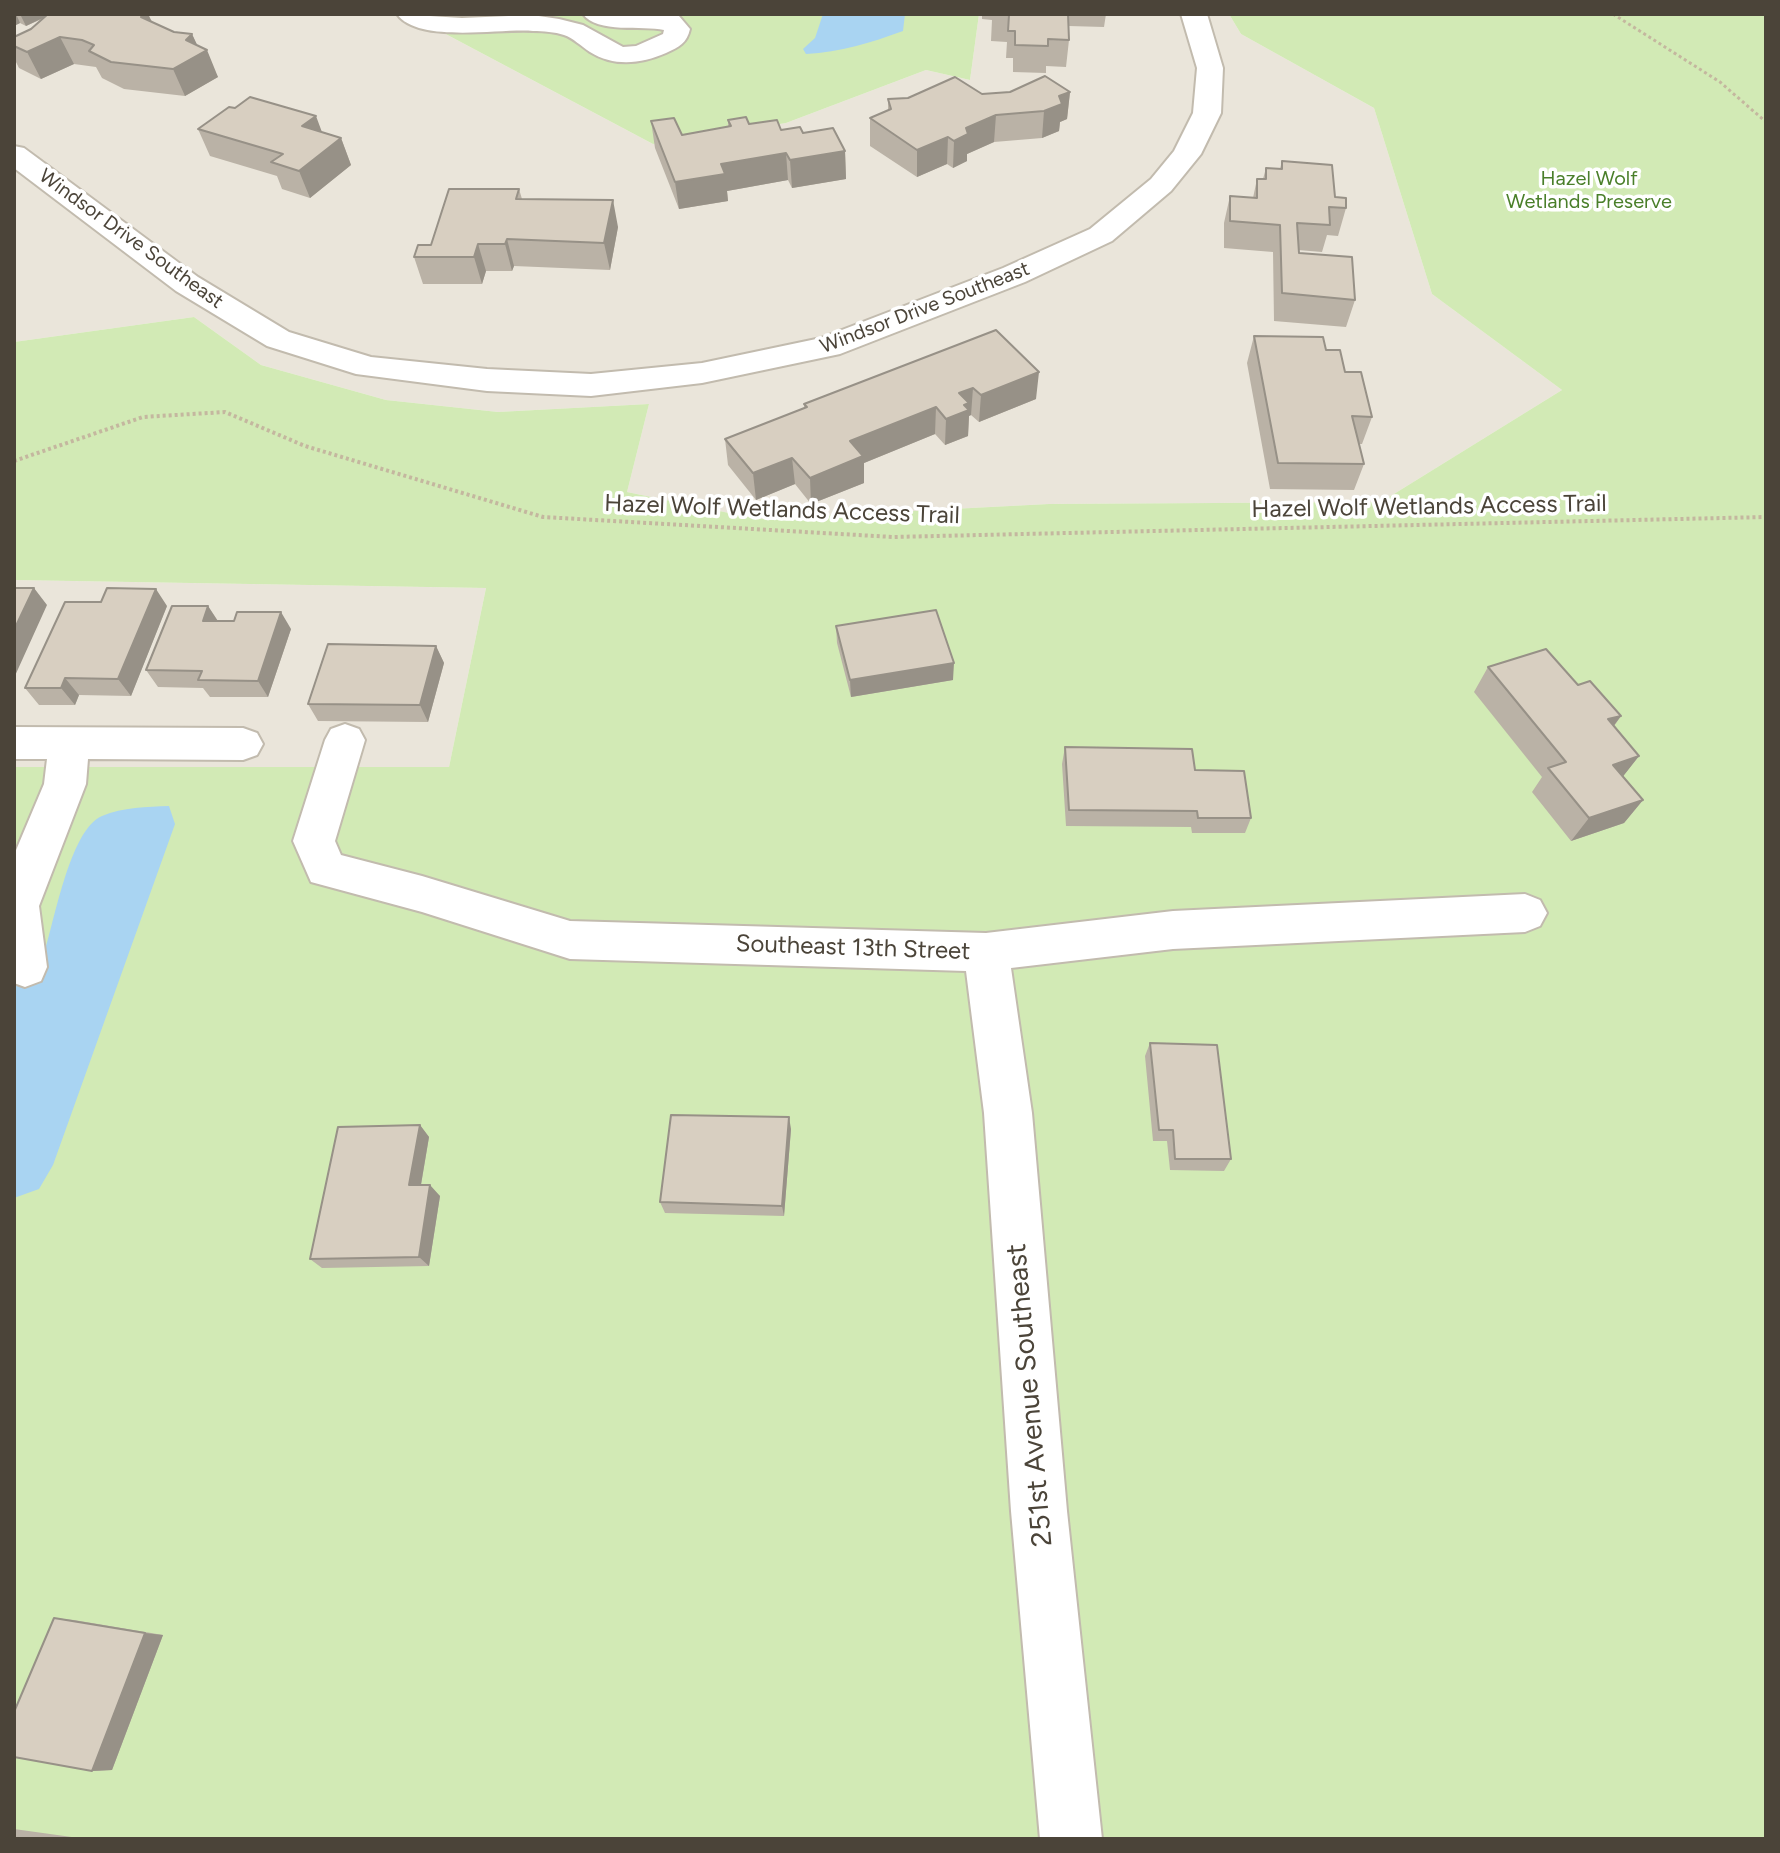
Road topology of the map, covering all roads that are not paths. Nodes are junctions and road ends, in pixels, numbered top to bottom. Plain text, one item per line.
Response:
1 (410, 14) edge
2 (596, 14) edge
3 (1194, 14) edge
4 (14, 154) edge
5 (345, 740) dead end
6 (14, 743) edge
7 (69, 744) junction
8 (243, 744) dead end
9 (1525, 913) dead end
10 (986, 952) junction
11 (25, 967) dead end
12 (1071, 1839) edge

1 - 2 street
3 - 4 street, Windsor Drive Southeast
5 - 10 street, Southeast 13th Street
6 - 7 street
7 - 8 street
7 - 11 street
9 - 10 street, Southeast 13th Street
10 - 12 street, 251st Avenue Southeast

